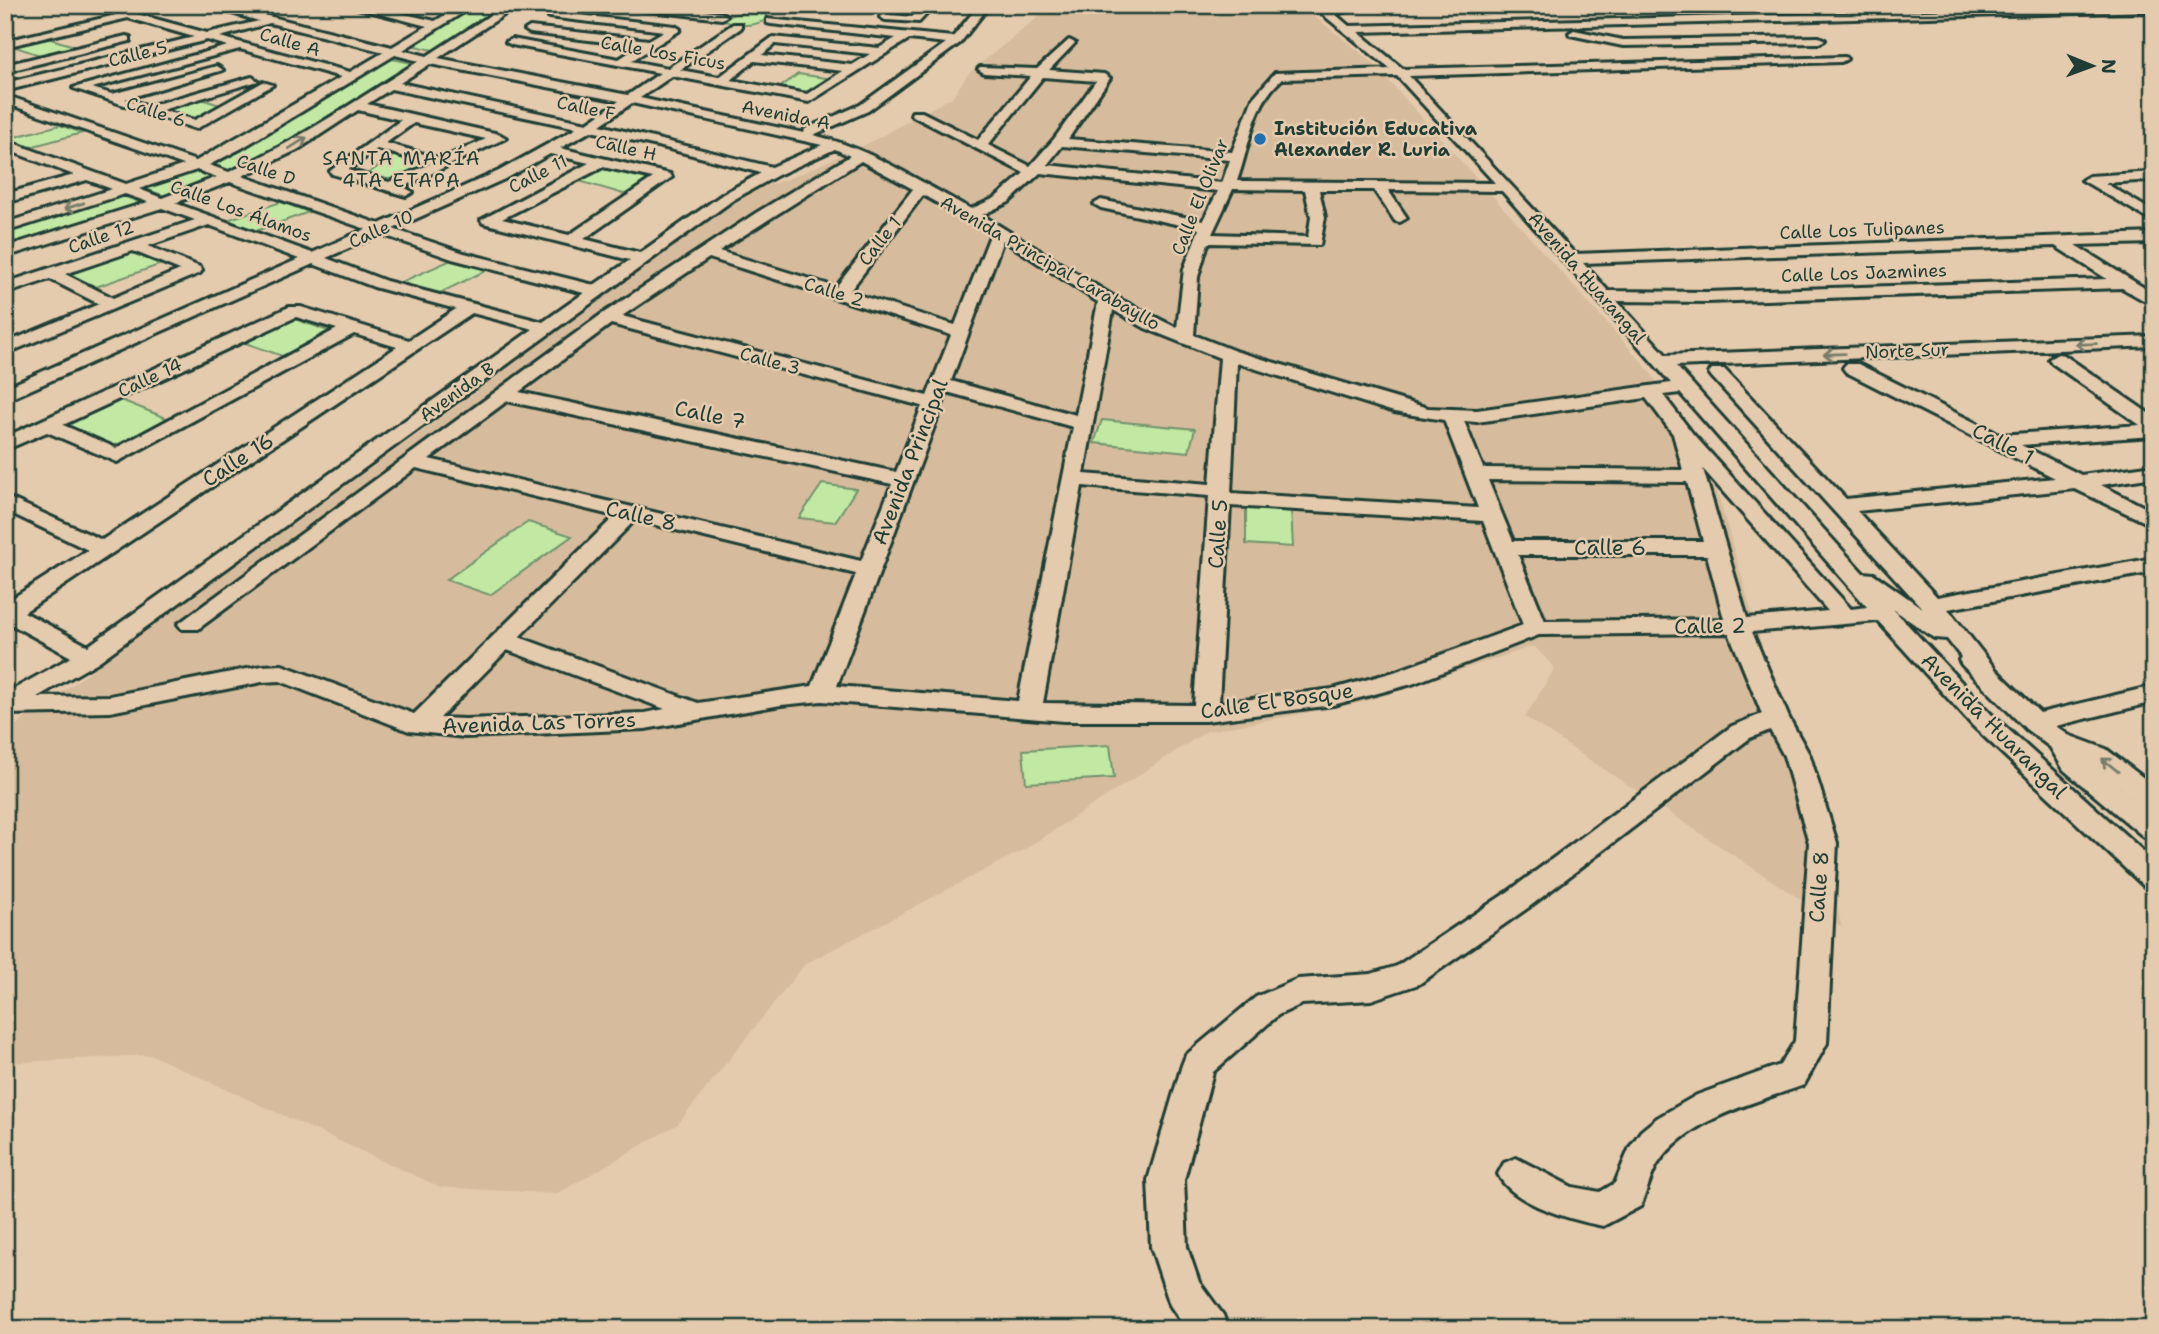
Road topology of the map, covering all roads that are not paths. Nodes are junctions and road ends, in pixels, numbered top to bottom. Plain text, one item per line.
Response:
1 (210, 5) edge
2 (230, 5) edge
3 (351, 5) edge
4 (417, 5) edge
5 (470, 5) edge
6 (491, 5) edge
7 (568, 5) edge
8 (624, 5) edge
9 (930, 5) edge
10 (985, 5) edge
11 (1363, 5) edge
12 (1811, 5) edge
13 (2116, 5) edge
14 (2129, 5) edge
15 (102, 6) edge
16 (514, 6) edge
17 (2054, 6) edge
18 (2154, 8) edge
19 (1321, 9) edge
20 (1977, 9) edge
21 (85, 10) dead end
22 (1828, 14) junction
23 (129, 15) junction
24 (553, 15) junction
25 (872, 16) dead end
26 (1675, 16) edge
27 (397, 17) junction
28 (270, 21) junction
29 (1558, 24) junction
30 (436, 25) junction
31 (747, 26) junction
32 (73, 28) junction
33 (174, 28) junction
34 (1344, 28) junction
35 (530, 30) junction
36 (906, 36) junction
37 (207, 37) junction
38 (1819, 40) dead end
39 (118, 41) junction
40 (956, 41) junction
41 (1069, 43) dead end
42 (5, 44) edge
43 (650, 44) junction
44 (241, 46) junction
45 (395, 50) junction
46 (880, 52) junction
47 (751, 57) junction
48 (432, 58) junction
49 (1841, 59) dead end
50 (184, 61) junction
51 (620, 63) junction
52 (804, 63) junction
53 (8, 66) edge
54 (856, 69) junction
55 (984, 69) dead end
56 (218, 70) junction
57 (1399, 71) junction
58 (668, 72) junction
59 (1039, 74) junction
60 (350, 76) junction
61 (252, 80) junction
62 (721, 82) junction
63 (391, 85) junction
64 (5, 87) edge
65 (769, 91) junction
66 (632, 94) junction
67 (113, 98) junction
68 (5, 99) edge
69 (357, 106) junction
70 (149, 110) junction
71 (217, 113) junction
72 (286, 116) junction
73 (917, 116) dead end
74 (412, 118) junction
75 (589, 127) junction
76 (810, 132) junction
77 (1061, 142) junction
78 (5, 144) edge
79 (376, 144) junction
80 (835, 144) junction
81 (980, 146) junction
82 (549, 150) junction
83 (861, 155) junction
84 (1238, 157) junction
85 (604, 161) junction
86 (443, 164) junction
87 (196, 166) junction
88 (1033, 170) junction
89 (773, 172) junction
90 (88, 175) junction
91 (2154, 176) edge
92 (230, 178) junction
93 (1228, 186) junction
94 (1311, 186) junction
95 (1378, 186) junction
96 (391, 187) junction
97 (1506, 187) junction
98 (921, 188) junction
99 (128, 190) junction
100 (7, 197) edge
101 (161, 202) junction
102 (441, 203) junction
103 (1101, 204) dead end
104 (970, 215) junction
105 (1400, 218) dead end
106 (2154, 218) edge
107 (210, 220) junction
108 (5, 228) edge
109 (380, 230) junction
110 (999, 231) junction
111 (1205, 232) junction
112 (2154, 238) edge
113 (571, 241) junction
114 (2059, 242) junction
115 (134, 246) junction
116 (5, 252) edge
117 (707, 252) junction
118 (642, 257) junction
119 (314, 259) junction
120 (1571, 259) junction
121 (51, 274) junction
122 (2126, 283) junction
123 (5, 289) edge
124 (597, 291) junction
125 (839, 293) junction
126 (1603, 296) junction
127 (1108, 300) junction
128 (2154, 300) edge
129 (113, 304) junction
130 (469, 309) junction
131 (608, 318) junction
132 (350, 328) junction
133 (547, 328) junction
134 (14, 330) dead end
135 (960, 331) junction
136 (30, 338) junction
137 (1185, 338) junction
138 (2154, 341) edge
139 (412, 346) junction
140 (5, 349) edge
141 (1229, 355) junction
142 (2154, 356) edge
143 (2058, 359) junction
144 (1852, 368) junction
145 (1718, 373) junction
146 (1666, 379) junction
147 (936, 393) junction
148 (5, 394) edge
149 (506, 395) junction
150 (1452, 416) junction
151 (1082, 423) junction
152 (47, 425) junction
153 (2154, 428) edge
154 (1683, 433) junction
155 (1997, 441) junction
156 (5, 444) edge
157 (412, 461) junction
158 (2154, 471) edge
159 (1475, 474) junction
160 (1695, 476) junction
161 (1072, 479) junction
162 (903, 480) junction
163 (2079, 482) junction
164 (1220, 495) junction
165 (5, 502) edge
166 (1839, 506) junction
167 (630, 513) junction
168 (1491, 515) junction
169 (2154, 520) edge
170 (1504, 548) junction
171 (1716, 548) junction
172 (104, 549) junction
173 (1845, 565) junction
174 (2154, 565) edge
175 (869, 570) junction
176 (1932, 605) junction
177 (6, 612) edge
178 (1884, 613) junction
179 (1844, 616) junction
180 (190, 624) dead end
181 (1738, 626) junction
182 (1536, 628) junction
183 (504, 640) junction
184 (89, 657) junction
185 (1984, 670) junction
186 (822, 693) junction
187 (2154, 694) edge
188 (5, 705) edge
189 (1029, 710) junction
190 (697, 712) junction
191 (1206, 713) junction
192 (1776, 718) junction
193 (2035, 723) junction
194 (418, 725) junction
195 (2059, 741) junction
196 (2154, 801) edge
197 (2126, 807) junction
198 (2154, 830) edge
199 (2154, 878) edge
200 (1516, 1174) dead end
201 (1209, 1329) edge

1 - 28 street, Avenida A
2 - 45 street, Avenida A
3 - 27 street
4 - 27 street
5 - 30 street
6 - 16 street
7 - 24 street
8 - 31 street
9 - 25 street
10 - 40 street
11 - 19 street
12 - 22 street
13 - 14 street
13 - 17 street
15 - 21 street
15 - 23 street, Calle A
16 - 48 street
17 - 20 street
18 - 20 street
19 - 34 street, Avenida Huarangal
20 - 22 street
20 - 26 street
22 - 26 street
23 - 32 street
23 - 33 street, Calle A
24 - 35 street
24 - 43 street
26 - 29 street
26 - 34 street
27 - 30 street
28 - 37 street, Calle 5
28 - 45 street, Avenida A
29 - 34 street
29 - 38 street
30 - 45 street
31 - 36 street, Calle 10
31 - 58 street, Calle 10
32 - 39 street
32 - 42 street
33 - 37 street, Calle A
33 - 39 street
34 - 57 street, Avenida Huarangal
35 - 43 street
35 - 51 street, Calle Los Ficus
36 - 40 street
36 - 46 street
37 - 44 street, Calle A
37 - 64 street, Calle 5
39 - 53 street
40 - 76 street
41 - 59 street
43 - 51 street
44 - 50 street
44 - 60 street, Calle A
45 - 48 street, Avenida A
45 - 60 street
46 - 47 street
46 - 54 street
47 - 52 street
47 - 62 street
48 - 63 street
48 - 66 street, Avenida A
49 - 57 street
50 - 56 street
50 - 67 street, Calle 6
51 - 58 street, Calle Los Ficus
52 - 54 street
52 - 65 street
54 - 65 street, Calle Los Ficus
55 - 59 street
56 - 61 street
56 - 67 street
57 - 84 street, Calle El Olivar
57 - 97 street, Avenida Huarangal
58 - 62 street, Calle Los Ficus
58 - 66 street, Calle 10
59 - 77 street
59 - 81 street
60 - 72 street
61 - 70 street
61 - 71 street, Calle 6
62 - 65 street, Calle Los Ficus
63 - 69 street
63 - 75 street, Calle F
66 - 75 street, Calle 10
66 - 76 street, Avenida A
66 - 80 street, Avenida A
67 - 70 street, Calle 6
68 - 87 street, Calle D
69 - 74 street
92 -> 69 street
70 - 71 street, Calle 6
71 - 72 street
72 - 87 street
73 - 81 street
74 - 79 street
74 - 86 street
75 - 82 street, Calle 10
75 - 89 street, Calle F
76 - 80 street, Avenida A
77 - 84 street
77 - 88 street
78 - 90 street, Calle Los Álamos
79 - 86 street
79 - 96 street
80 - 83 street, Avenida Principal Carabayllo
80 - 89 street, Avenida B
81 - 88 street
82 - 85 street, Calle H
82 - 102 street, Calle 10
83 - 98 street, Avenida Principal Carabayllo
83 - 117 street, Avenida B
84 - 93 street, Calle El Olivar
85 - 113 street, Calle H
85 - 113 street, Calle 11
86 - 96 street
87 - 92 street, Calle D
87 - 99 street
88 - 93 street
88 - 104 street
89 - 118 street, Avenida B
90 - 99 street, Calle Los Álamos
90 - 100 street
91 - 106 street
92 - 101 street
92 - 109 street, Calle D
93 - 94 street
93 - 111 street, Calle El Olivar
94 - 95 street
94 - 111 street
95 - 97 street
95 - 105 street
96 - 102 street
97 - 120 street, Avenida Huarangal
98 - 104 street, Avenida Principal Carabayllo
98 - 125 street, Calle 1
99 - 101 street, Calle Los Álamos
99 -> 108 street
101 - 107 street, Calle Los Álamos
101 - 116 street
102 - 109 street, Calle 10
103 - 111 street
104 - 110 street, Avenida Principal Carabayllo
107 - 115 street, Calle 12
107 - 119 street, Calle Los Álamos
109 - 119 street, Calle 10
109 - 124 street, Calle D
110 - 127 street, Avenida Principal Carabayllo
110 - 135 street, Avenida Principal
111 - 137 street, Calle El Olivar
112 - 114 street, Calle Los Tulipanes
113 - 118 street
114 - 120 street, Calle Los Tulipanes
114 - 122 street
115 - 121 street, Calle 12
115 - 129 street
117 - 125 street, Calle 2
117 - 131 street, Avenida B
118 - 124 street, Avenida B
119 - 130 street, Calle Los Álamos
119 - 148 street, Calle 10
120 - 126 street, Avenida Huarangal
121 - 123 street, Calle 12
121 - 129 street
122 - 126 street, Calle Los Jazmines
122 - 128 street
124 - 133 street, Avenida B
125 - 135 street, Calle 2
126 - 146 street, Avenida Huarangal
127 - 137 street, Avenida Principal Carabayllo
127 - 151 street
129 - 136 street
130 - 133 street, Calle Los Álamos
130 - 139 street, Calle 16
131 - 147 street, Calle 3
131 - 149 street, Avenida B
132 - 139 street
132 - 152 street, Calle 14
132 - 152 street
133 - 184 street, Avenida B
134 - 136 street
135 - 147 street, Avenida Principal
136 - 140 street
137 - 141 street, Avenida Principal Carabayllo
138 -> 146 street, Norte Sur
139 - 172 street, Calle 16
141 - 150 street, Avenida Principal Carabayllo
141 - 164 street, Calle 5
142 - 143 street, Norte Sur
143 - 144 street, Norte Sur
143 - 153 street
144 - 145 street, Norte Sur
144 - 155 street, Calle 1
145 - 146 street, Norte Sur
145 - 166 street
146 - 150 street, Avenida Principal Carabayllo
146 - 154 street, Calle 8
146 - 173 street, Avenida Huarangal
147 - 151 street, Calle 3
147 - 162 street, Avenida Principal
149 - 157 street, Avenida B
149 - 162 street, Calle 7
150 - 159 street
151 - 161 street
152 - 156 street, Calle 14
153 - 155 street
154 - 160 street, Calle 8
154 - 179 street
155 - 163 street, Calle 1
157 - 167 street, Calle 8
157 - 180 street, Avenida B
158 - 163 street
159 - 160 street
159 - 168 street
160 - 171 street, Calle 8
161 - 164 street
161 - 189 street
162 - 175 street, Avenida Principal
163 - 166 street
163 - 169 street, Calle 1
164 - 168 street
164 - 191 street, Calle 5
165 - 172 street
166 - 176 street
167 - 175 street, Calle 8
167 - 183 street
168 - 170 street
170 - 171 street, Calle 6
170 - 182 street
171 - 181 street, Calle 8
172 - 177 street, Calle 16
173 - 178 street, Avenida Huarangal
173 - 185 street, Avenida Huarangal
174 - 176 street
175 - 186 street, Avenida Principal
176 - 185 street
177 - 184 street
178 - 179 street, Calle 2
178 - 199 street, Avenida Huarangal
179 - 181 street, Calle 2
181 - 182 street, Calle 2
181 - 192 street, Calle 8
182 - 191 street, Calle El Bosque
183 - 190 street
183 - 194 street
184 - 188 street, Avenida B
185 - 193 street, Avenida Huarangal
186 - 189 street, Calle El Bosque
186 - 190 street, Avenida Las Torres
187 - 193 street
188 - 194 street, Avenida Las Torres
189 - 191 street, Calle El Bosque
190 - 194 street, Avenida Las Torres
192 - 200 street, Calle 8
192 - 201 street
193 - 195 street, Avenida Huarangal
196 -> 195 street, Avenida Huarangal
195 - 197 street, Avenida Huarangal
196 - 197 street
197 - 198 street, Avenida Huarangal

